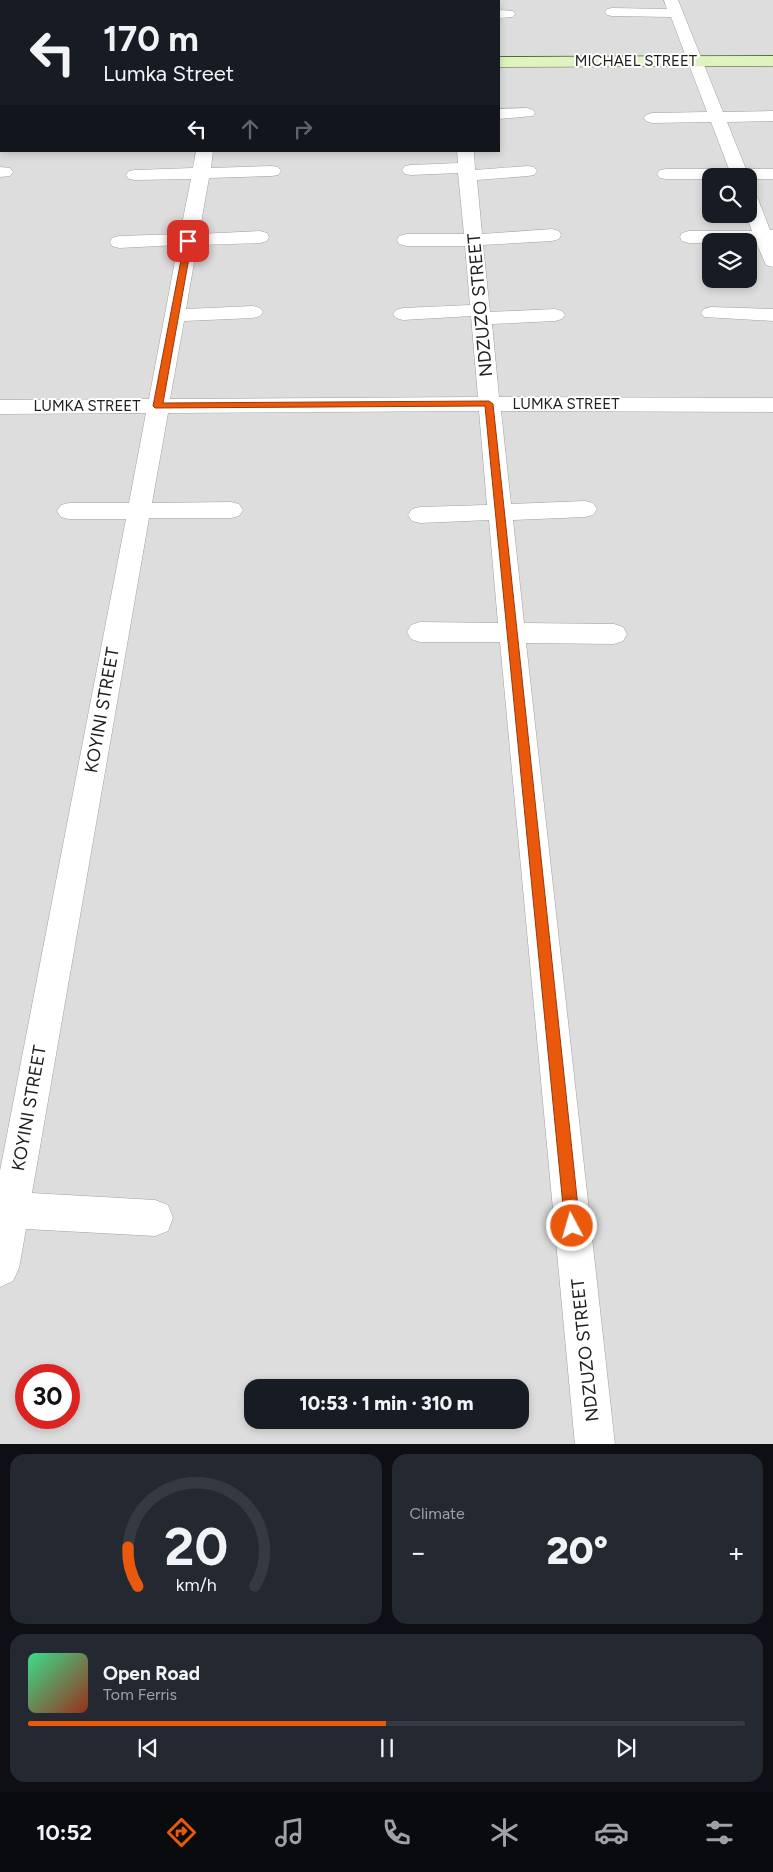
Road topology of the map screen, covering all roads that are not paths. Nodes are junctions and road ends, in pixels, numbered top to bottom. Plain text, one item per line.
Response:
1 (673, 6) edge
2 (612, 12) dead end
3 (695, 61) junction
4 (773, 61) edge
5 (500, 62) edge
6 (528, 113) dead end
7 (500, 114) edge
8 (773, 116) edge
9 (652, 118) dead end
10 (717, 118) junction
11 (203, 162) edge
12 (466, 165) edge
13 (736, 168) edge
14 (411, 170) dead end
15 (272, 171) dead end
16 (528, 171) dead end
17 (135, 174) dead end
18 (666, 174) dead end
19 (702, 174) edge
20 (757, 174) edge
21 (773, 174) edge
22 (757, 215) edge
23 (552, 235) dead end
24 (768, 236) edge
25 (260, 237) dead end
26 (689, 237) dead end
27 (406, 240) dead end
28 (474, 240) junction
29 (188, 241) junction
30 (119, 242) dead end
31 (773, 261) edge
32 (253, 312) dead end
33 (711, 313) dead end
34 (403, 314) dead end
35 (480, 314) junction
36 (174, 315) junction
37 (556, 315) dead end
38 (773, 315) edge
39 (489, 404) junction
40 (773, 405) edge
41 (158, 406) junction
42 (0, 407) edge
43 (585, 509) dead end
44 (231, 510) dead end
45 (69, 511) dead end
46 (500, 511) junction
47 (138, 512) junction
48 (420, 515) dead end
49 (512, 631) junction
50 (420, 632) dead end
51 (614, 634) dead end
52 (11, 1210) junction
53 (155, 1218) dead end
54 (0, 1268) edge
55 (594, 1444) edge

1 - 2 street
1 - 3 street
3 - 4 street, MICHAEL STREET
3 - 5 street, MICHAEL STREET
3 - 10 street
6 - 7 street
8 - 10 street
9 - 10 street
10 - 13 street
11 - 15 street
11 - 17 street
11 - 29 street, KOYINI STREET
12 - 14 street
12 - 16 street
12 - 28 street, NDZUZO STREET
18 - 19 street
20 - 21 street
22 - 24 street
23 - 28 street
24 - 26 street
24 - 31 street
25 - 29 street
27 - 28 street
28 - 35 street, NDZUZO STREET
29 - 30 street
29 - 36 street, KOYINI STREET
32 - 36 street
33 - 38 street
34 - 35 street
35 - 37 street
35 - 39 street, NDZUZO STREET
36 - 41 street, KOYINI STREET
39 - 40 street, LUMKA STREET
39 - 41 street, LUMKA STREET
39 - 46 street, NDZUZO STREET
41 - 42 street, LUMKA STREET
41 - 47 street, KOYINI STREET
43 - 46 street
44 - 47 street
45 - 47 street
46 - 48 street
46 - 49 street, NDZUZO STREET
47 - 52 street, KOYINI STREET
49 - 50 street
49 - 51 street
49 - 55 street, NDZUZO STREET
52 - 53 street
52 - 54 street, KOYINI STREET

